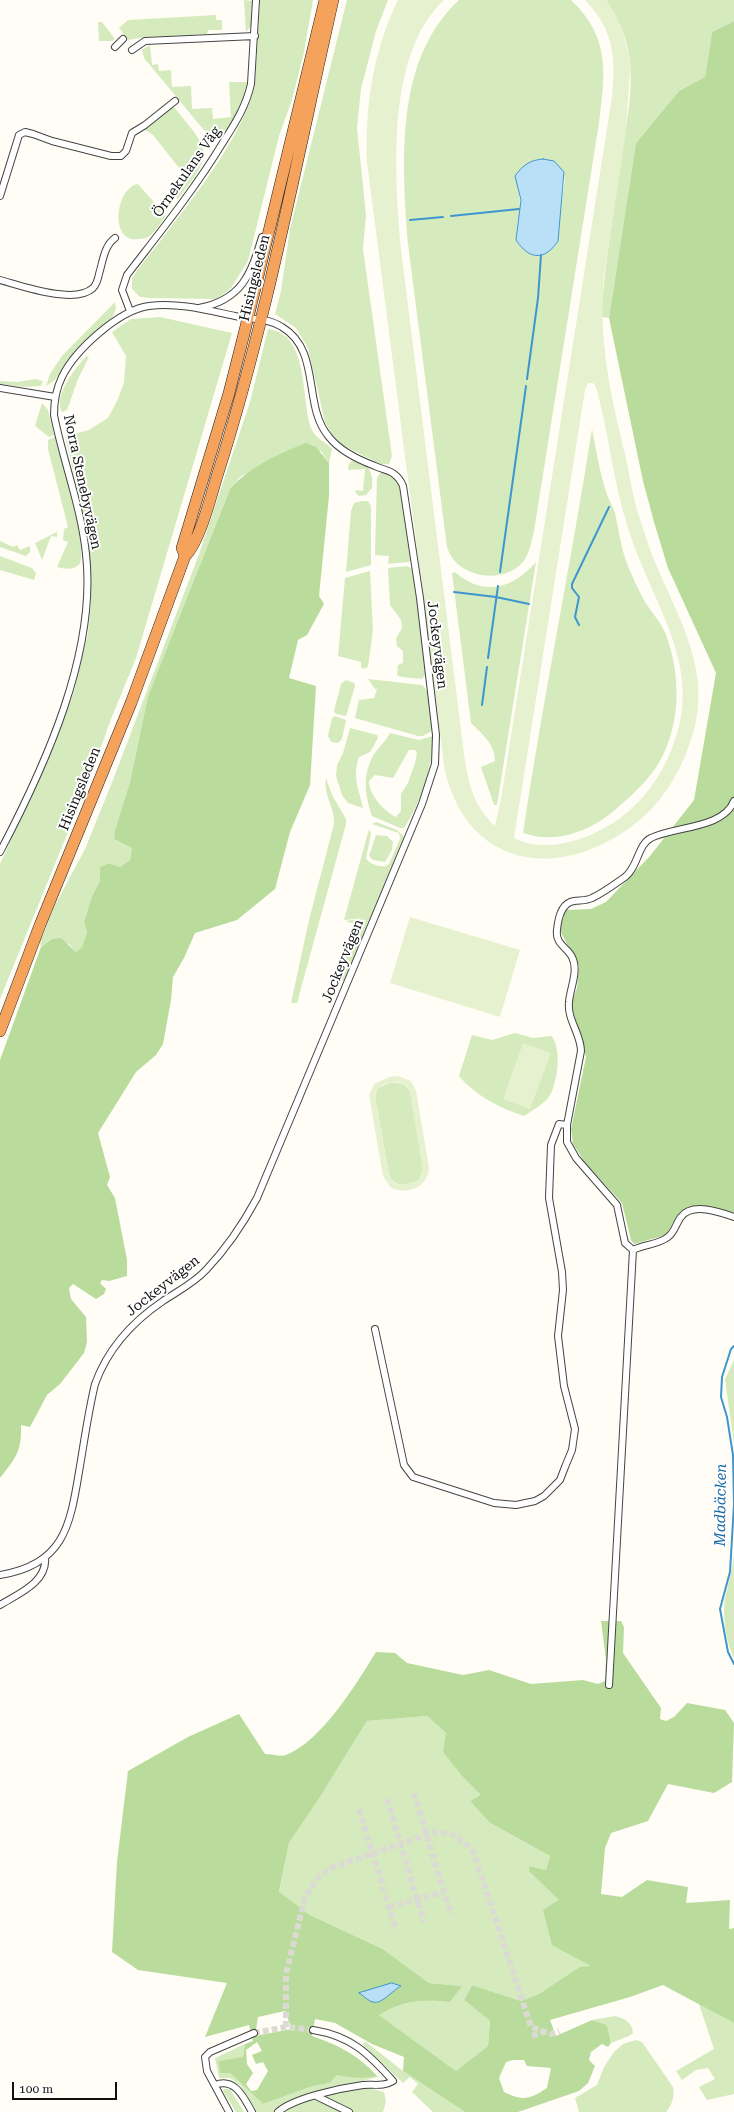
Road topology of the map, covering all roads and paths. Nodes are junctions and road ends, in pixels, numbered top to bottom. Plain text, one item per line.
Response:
1 (256, 0) edge
2 (318, 0) edge
3 (324, 0) edge
4 (333, 0) edge
5 (340, 0) edge
6 (255, 36) junction
7 (123, 39) dead end
8 (115, 47) dead end
9 (132, 50) dead end
10 (307, 96) junction
11 (175, 101) dead end
12 (0, 196) edge
13 (272, 217) junction
14 (115, 238) dead end
15 (0, 280) edge
16 (196, 308) junction
17 (130, 311) junction
18 (248, 318) junction
19 (260, 320) junction
20 (0, 388) edge
21 (55, 397) junction
22 (185, 556) junction
23 (734, 801) edge
24 (0, 852) edge
25 (0, 1031) edge
26 (567, 1124) junction
27 (734, 1217) edge
28 (633, 1250) junction
29 (375, 1329) dead end
30 (45, 1557) junction
31 (0, 1575) edge
32 (0, 1605) edge
33 (609, 1685) dead end
34 (313, 2030) tunnel mouth
35 (254, 2033) tunnel mouth
36 (215, 2085) junction
37 (316, 2096) junction
38 (229, 2112) edge
39 (252, 2112) edge
40 (278, 2112) edge
41 (349, 2112) edge

1 - 6 street, Örnekulans Väg
2 - 10 highway
3 - 10 highway, Hisingsleden
4 - 10 highway, Hisingsleden
5 - 10 highway
6 - 9 street
6 - 17 street, Örnekulans Väg
7 - 8 street
10 - 13 highway, Hisingsleden
10 - 19 highway, Hisingsleden
11 - 12 street
13 - 16 street
13 - 18 highway, Hisingsleden
14 - 15 street
16 - 17 street, Norra Stenebyvägen
16 - 18 street, Norra Stenebyvägen
17 - 21 street, Norra Stenebyvägen
18 - 19 street, Norra Stenebyvägen
18 - 22 highway, Hisingsleden
19 - 22 highway, Hisingsleden
19 - 30 street, Jockeyvägen
20 - 21 street
21 - 24 street, Norra Stenebyvägen
22 - 25 highway, Hisingsleden
23 - 26 street
26 - 28 street
26 - 29 street
27 - 28 street
28 - 33 street
30 - 31 street, Jockeyvägen
30 - 32 street
34 - 37 street
35 - 36 street
36 - 38 street
36 - 39 street
37 - 40 street
37 - 41 street

